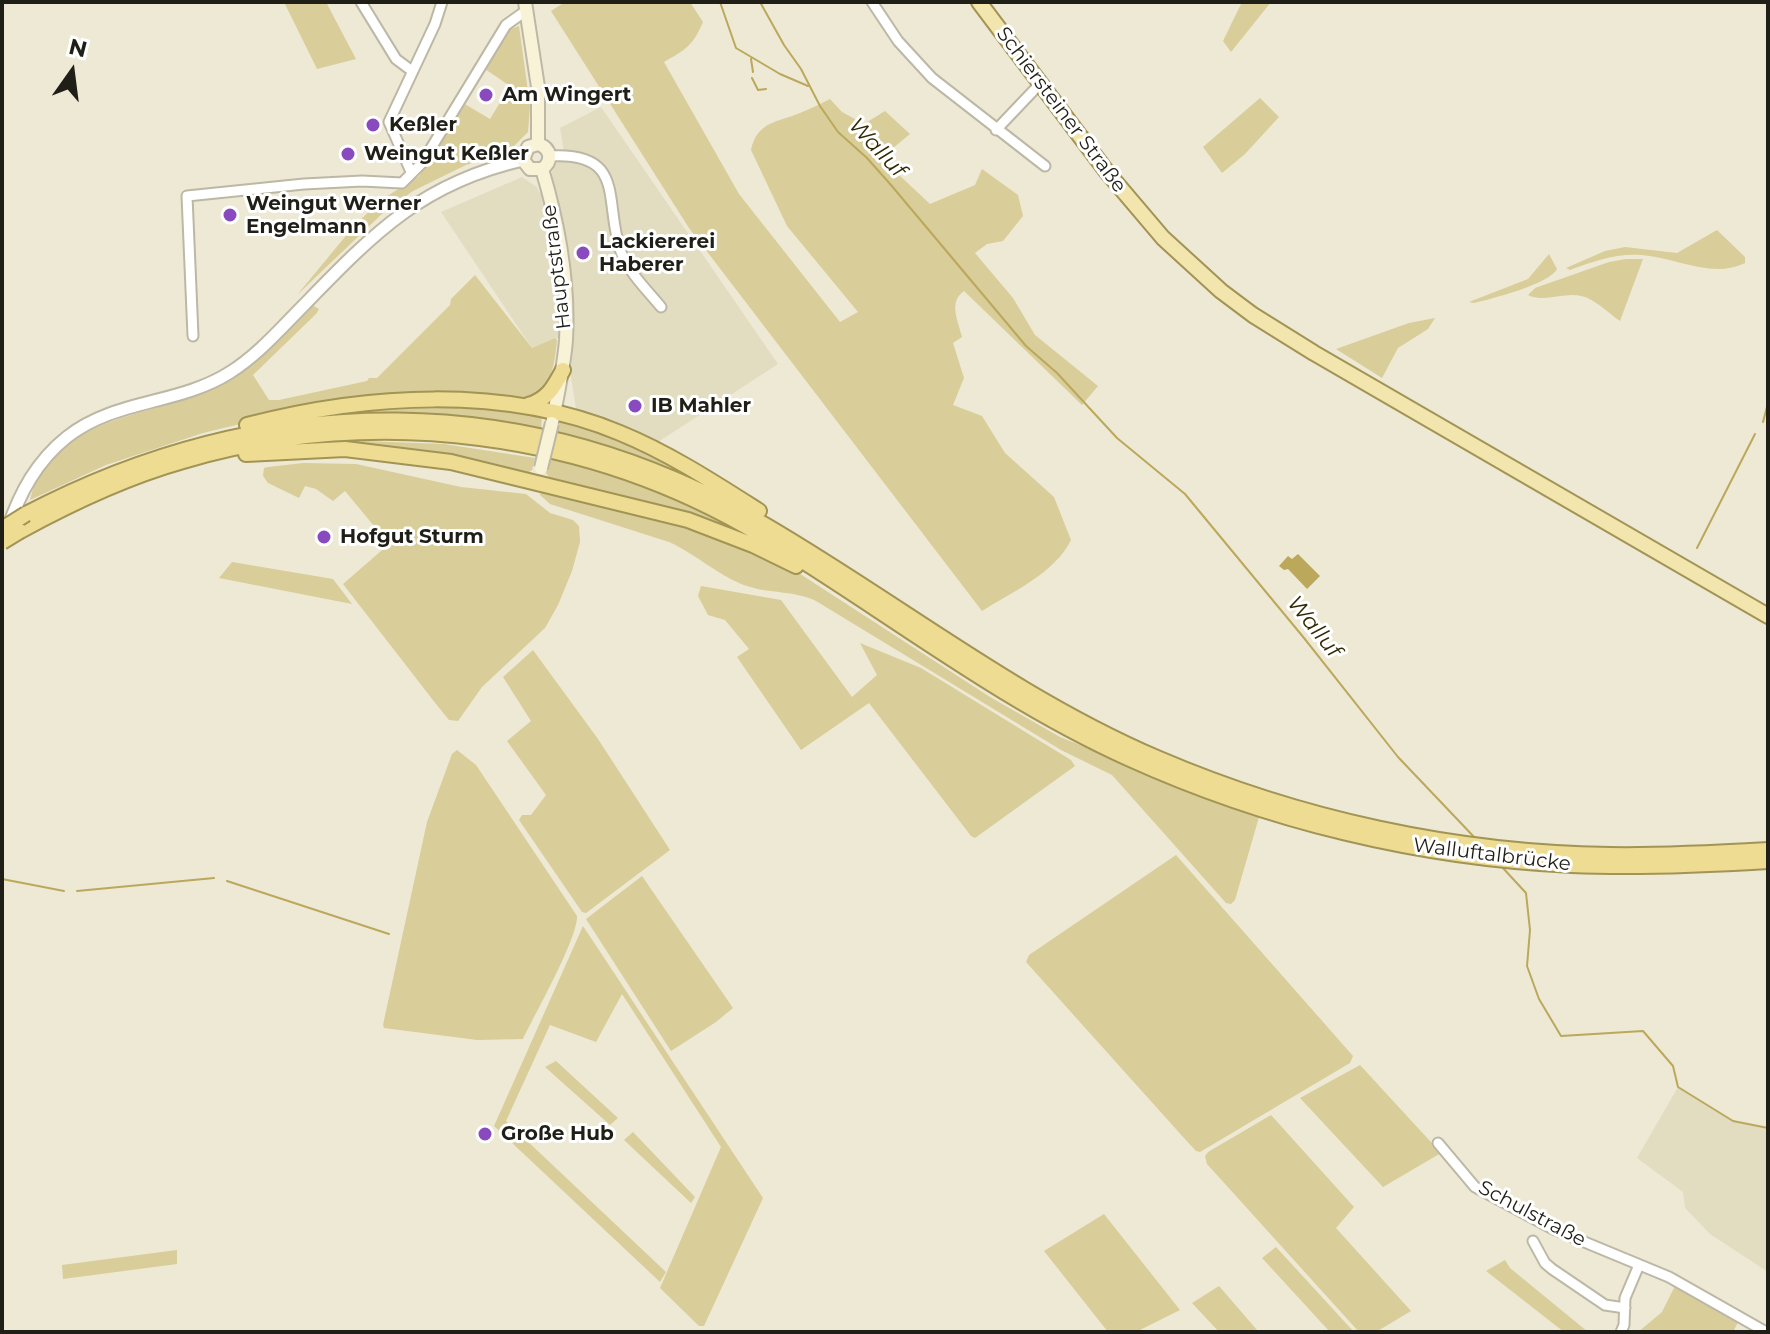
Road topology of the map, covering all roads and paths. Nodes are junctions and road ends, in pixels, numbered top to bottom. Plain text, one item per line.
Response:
1 (361, 2) edge
2 (442, 2) edge
3 (872, 2) edge
4 (979, 2) edge
5 (526, 6) edge
6 (412, 71) junction
7 (1035, 89) dead end
8 (996, 130) junction
9 (538, 144) junction
10 (549, 156) junction
11 (523, 160) junction
12 (1045, 166) dead end
13 (542, 169) junction
14 (411, 172) junction
15 (661, 307) dead end
16 (193, 336) dead end
17 (563, 370) junction
18 (520, 406) junction
19 (553, 418) junction
20 (171, 452) junction
21 (143, 474) junction
22 (540, 475) junction
23 (2, 529) edge
24 (2, 544) edge
25 (833, 567) junction
26 (867, 604) junction
27 (1768, 616) edge
28 (1250, 799) junction
29 (1768, 850) edge
30 (1740, 857) junction
31 (1768, 861) edge
32 (1438, 1143) dead end
33 (1533, 1241) dead end
34 (1639, 1265) junction
35 (1625, 1308) junction
36 (1621, 1332) edge
37 (1766, 1332) edge

1 - 6 street
2 - 6 street
3 - 8 street
4 - 27 main road, Schiersteiner Straße
5 - 9 main road
5 - 14 street
6 - 14 street
7 - 8 street
8 - 12 street
9 - 10 main road
9 - 11 main road
10 - 13 main road
10 - 15 street
11 - 13 main road
11 - 24 street
13 - 17 main road, Hauptstraße
14 - 16 street
17 - 18 highway
17 - 19 main road, Hauptstraße
18 - 19 highway
18 - 20 highway
19 - 22 main road, Hauptstraße, bridge
19 - 25 highway
20 - 23 highway, bridge
20 - 25 highway
21 - 22 highway
21 - 24 highway, bridge
21 - 26 highway
22 - 26 highway
25 - 28 highway
26 - 28 highway
28 - 30 highway, Walluftalbrücke
29 - 30 highway
30 - 31 highway
32 - 34 street, Schulstraße
33 - 35 street, Schulstraße
34 - 35 street
34 - 37 street, Schulstraße
35 - 36 street

